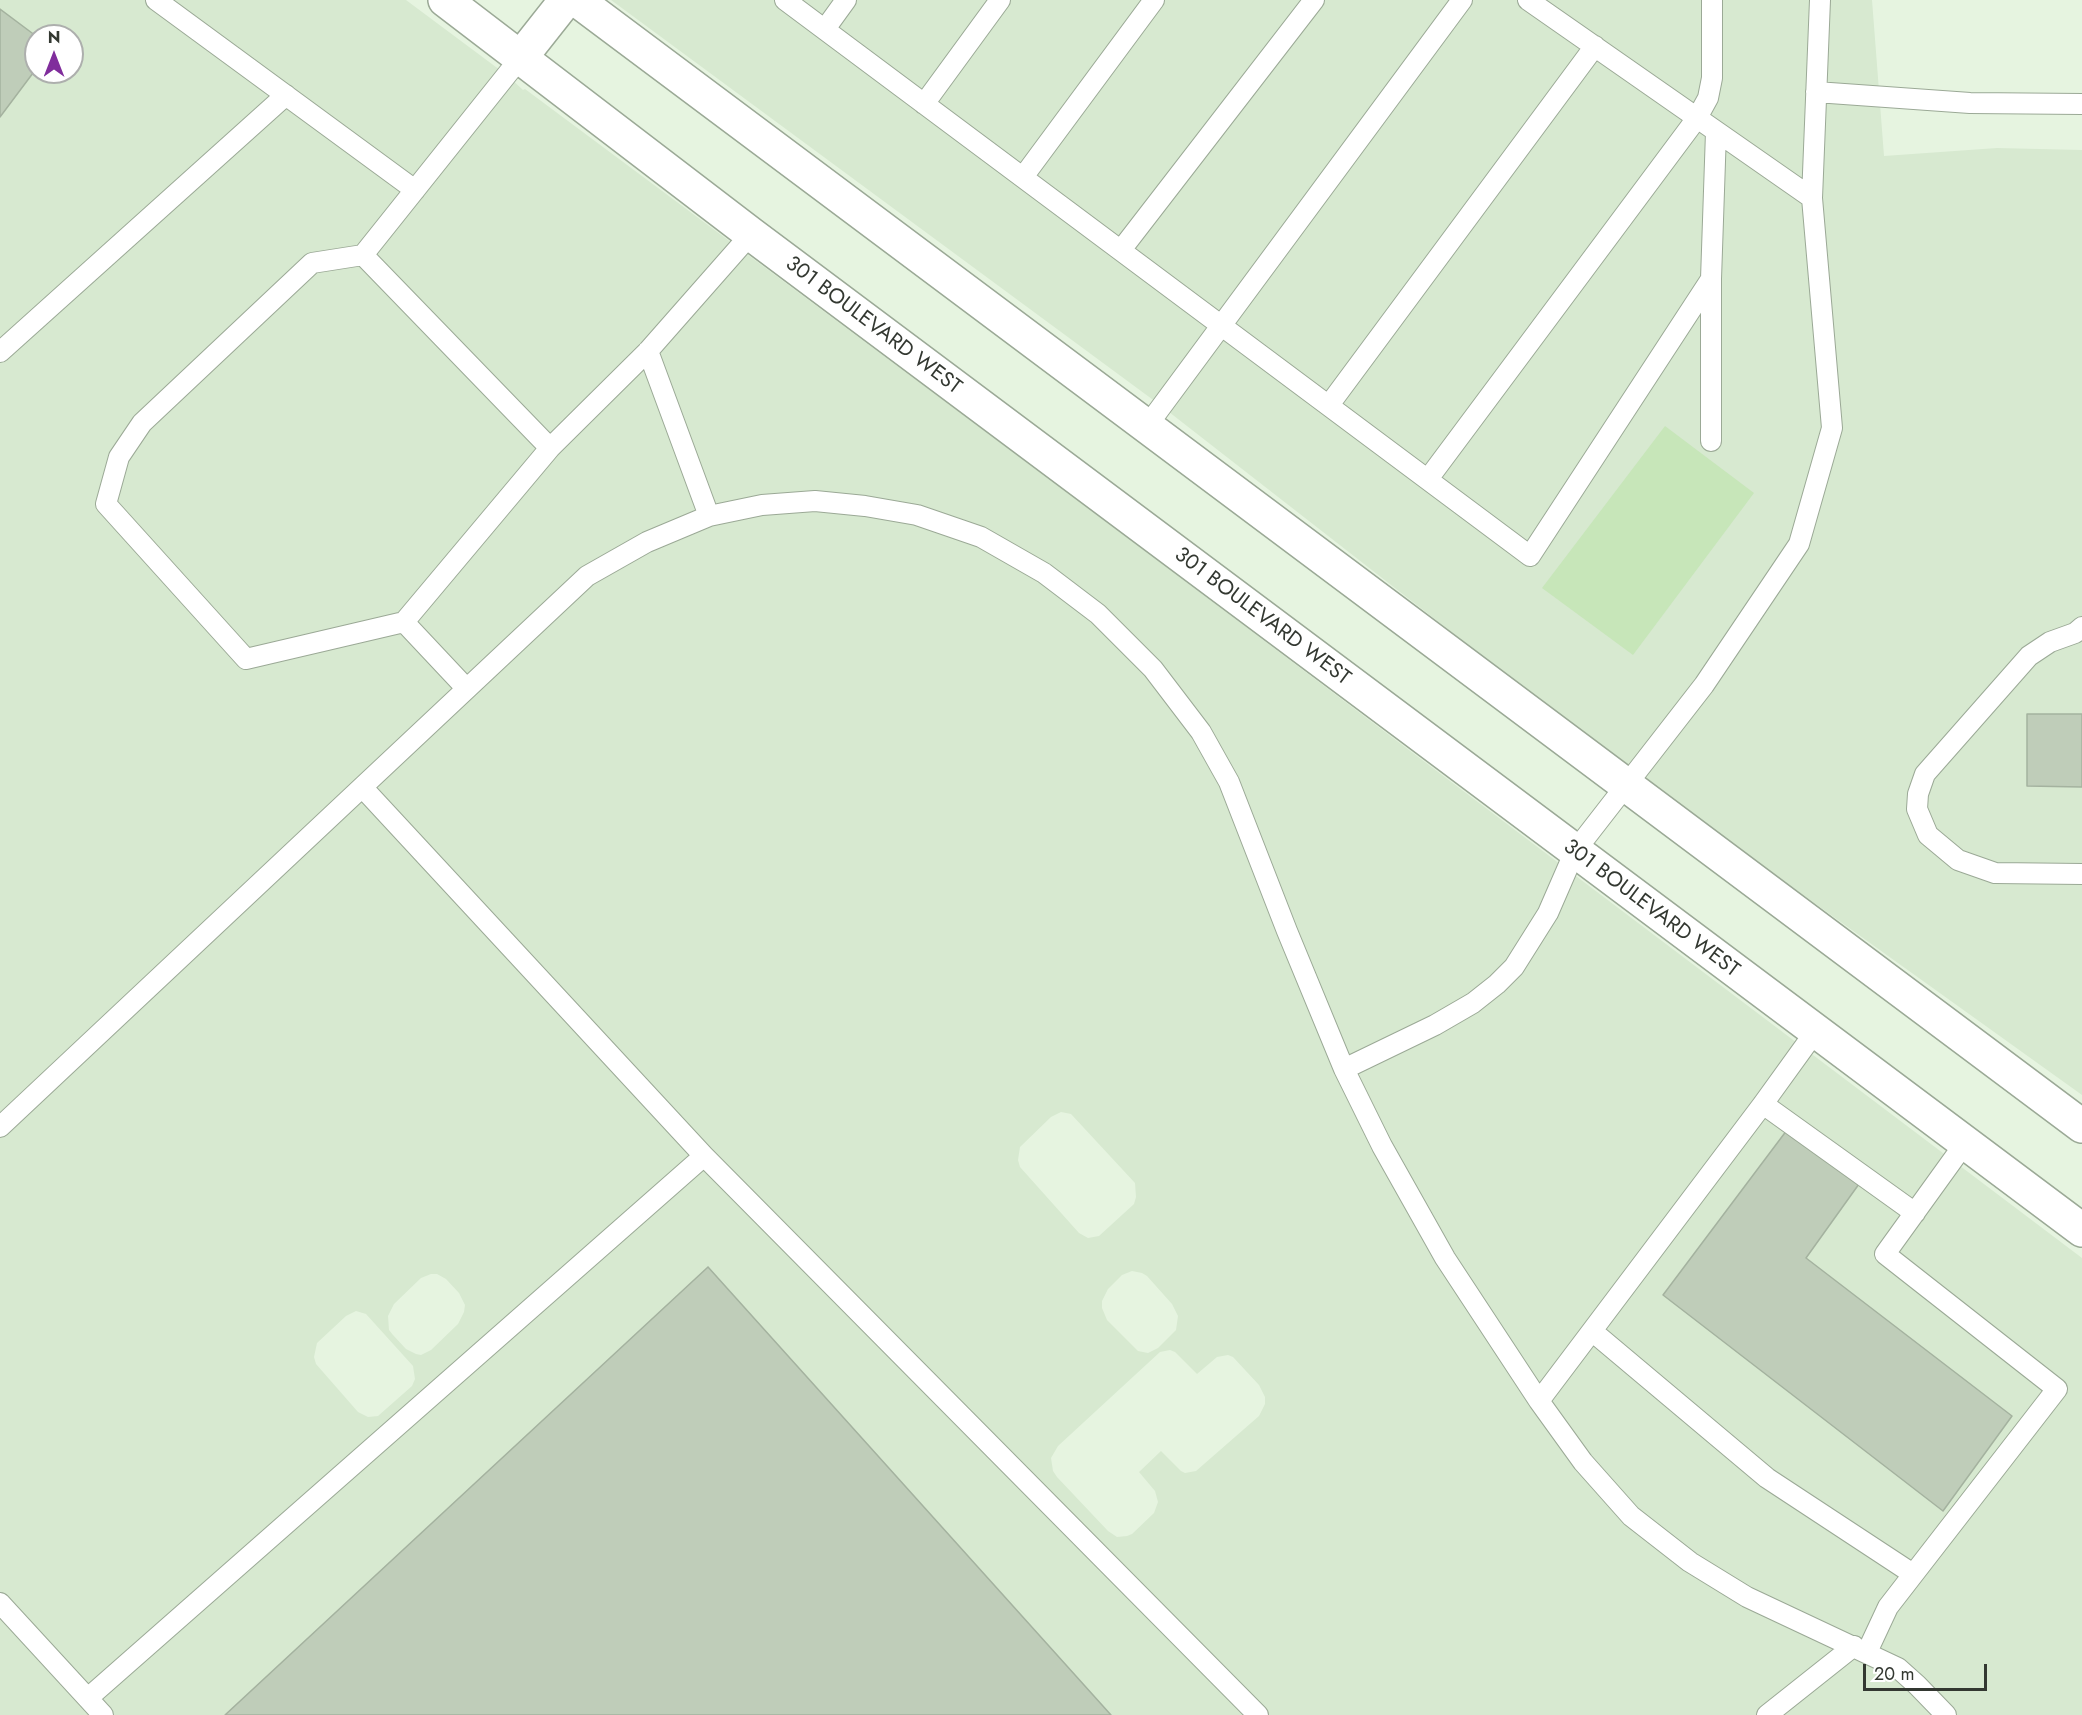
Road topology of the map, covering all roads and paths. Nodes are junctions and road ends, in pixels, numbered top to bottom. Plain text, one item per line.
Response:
1 (156, 0) edge
2 (445, 0) edge
3 (566, 0) edge
4 (577, 0) edge
5 (785, 0) edge
6 (846, 0) edge
7 (1000, 0) edge
8 (1154, 0) edge
9 (1314, 0) edge
10 (1462, 0) edge
11 (1528, 0) edge
12 (1712, 0) edge
13 (1820, 0) edge
14 (825, 29) junction
15 (1595, 46) junction
16 (521, 57) junction
17 (1816, 92) junction
18 (286, 95) junction
19 (924, 104) junction
20 (2082, 104) edge
21 (1697, 118) junction
22 (1716, 132) junction
23 (1023, 177) junction
24 (415, 190) junction
25 (1812, 198) junction
26 (751, 234) junction
27 (1121, 250) junction
28 (363, 255) junction
29 (1712, 279) junction
30 (1222, 325) junction
31 (648, 351) junction
32 (0, 352) edge
33 (1329, 405) junction
34 (1147, 426) junction
35 (1712, 441) dead end
36 (550, 448) junction
37 (1428, 479) junction
38 (709, 516) junction
39 (404, 622) junction
40 (2082, 627) edge
41 (466, 688) junction
42 (1625, 785) junction
43 (363, 788) junction
44 (1575, 851) junction
45 (2082, 874) edge
46 (1815, 1032) junction
47 (1344, 1069) junction
48 (1763, 1104) junction
49 (2082, 1126) edge
50 (0, 1127) edge
51 (1965, 1143) junction
52 (704, 1156) junction
53 (1915, 1213) junction
54 (2082, 1230) edge
55 (1592, 1331) junction
56 (1539, 1401) junction
57 (1912, 1574) junction
58 (0, 1603) edge
59 (1861, 1649) junction
60 (88, 1698) junction
61 (103, 1715) edge
62 (1258, 1715) edge
63 (1767, 1715) edge
64 (1946, 1715) edge

1 - 18 lane
2 - 16 main road, 301 BOULEVARD WEST
3 - 16 main road
4 - 34 main road
5 - 14 lane
6 - 14 lane
7 - 19 lane
8 - 23 lane
9 - 27 lane
10 - 30 lane
11 - 15 lane
12 - 21 lane
13 - 17 lane
14 - 19 lane
15 - 21 lane
15 - 33 lane
16 - 24 lane
16 - 26 main road, 301 BOULEVARD WEST
17 - 20 lane
17 - 25 lane
18 - 24 lane
18 - 32 lane
19 - 23 lane
21 - 22 lane
21 - 37 lane
22 - 25 lane
22 - 29 lane
23 - 27 lane
24 - 28 lane
25 - 42 lane
26 - 31 lane
26 - 44 main road, 301 BOULEVARD WEST
27 - 30 lane
28 - 36 lane
28 - 39 lane
29 - 35 lane
29 - 37 lane
30 - 33 lane
30 - 34 lane
31 - 36 lane
31 - 38 lane
33 - 37 lane
34 - 42 main road
36 - 39 lane
38 - 41 lane
38 - 47 lane
39 - 41 lane
40 - 45 lane
41 - 43 lane
42 - 44 lane
42 - 49 main road
43 - 50 lane
43 - 52 lane
44 - 46 main road, 301 BOULEVARD WEST
44 - 47 lane
46 - 48 lane
46 - 51 main road, 301 BOULEVARD WEST
47 - 56 lane
48 - 53 lane
48 - 55 lane
51 - 53 lane
51 - 54 main road, 301 BOULEVARD WEST
52 - 60 lane
52 - 62 lane
53 - 57 lane
55 - 56 lane
55 - 57 lane
56 - 59 lane
57 - 59 lane
58 - 60 lane
59 - 63 lane
59 - 64 lane
60 - 61 lane

